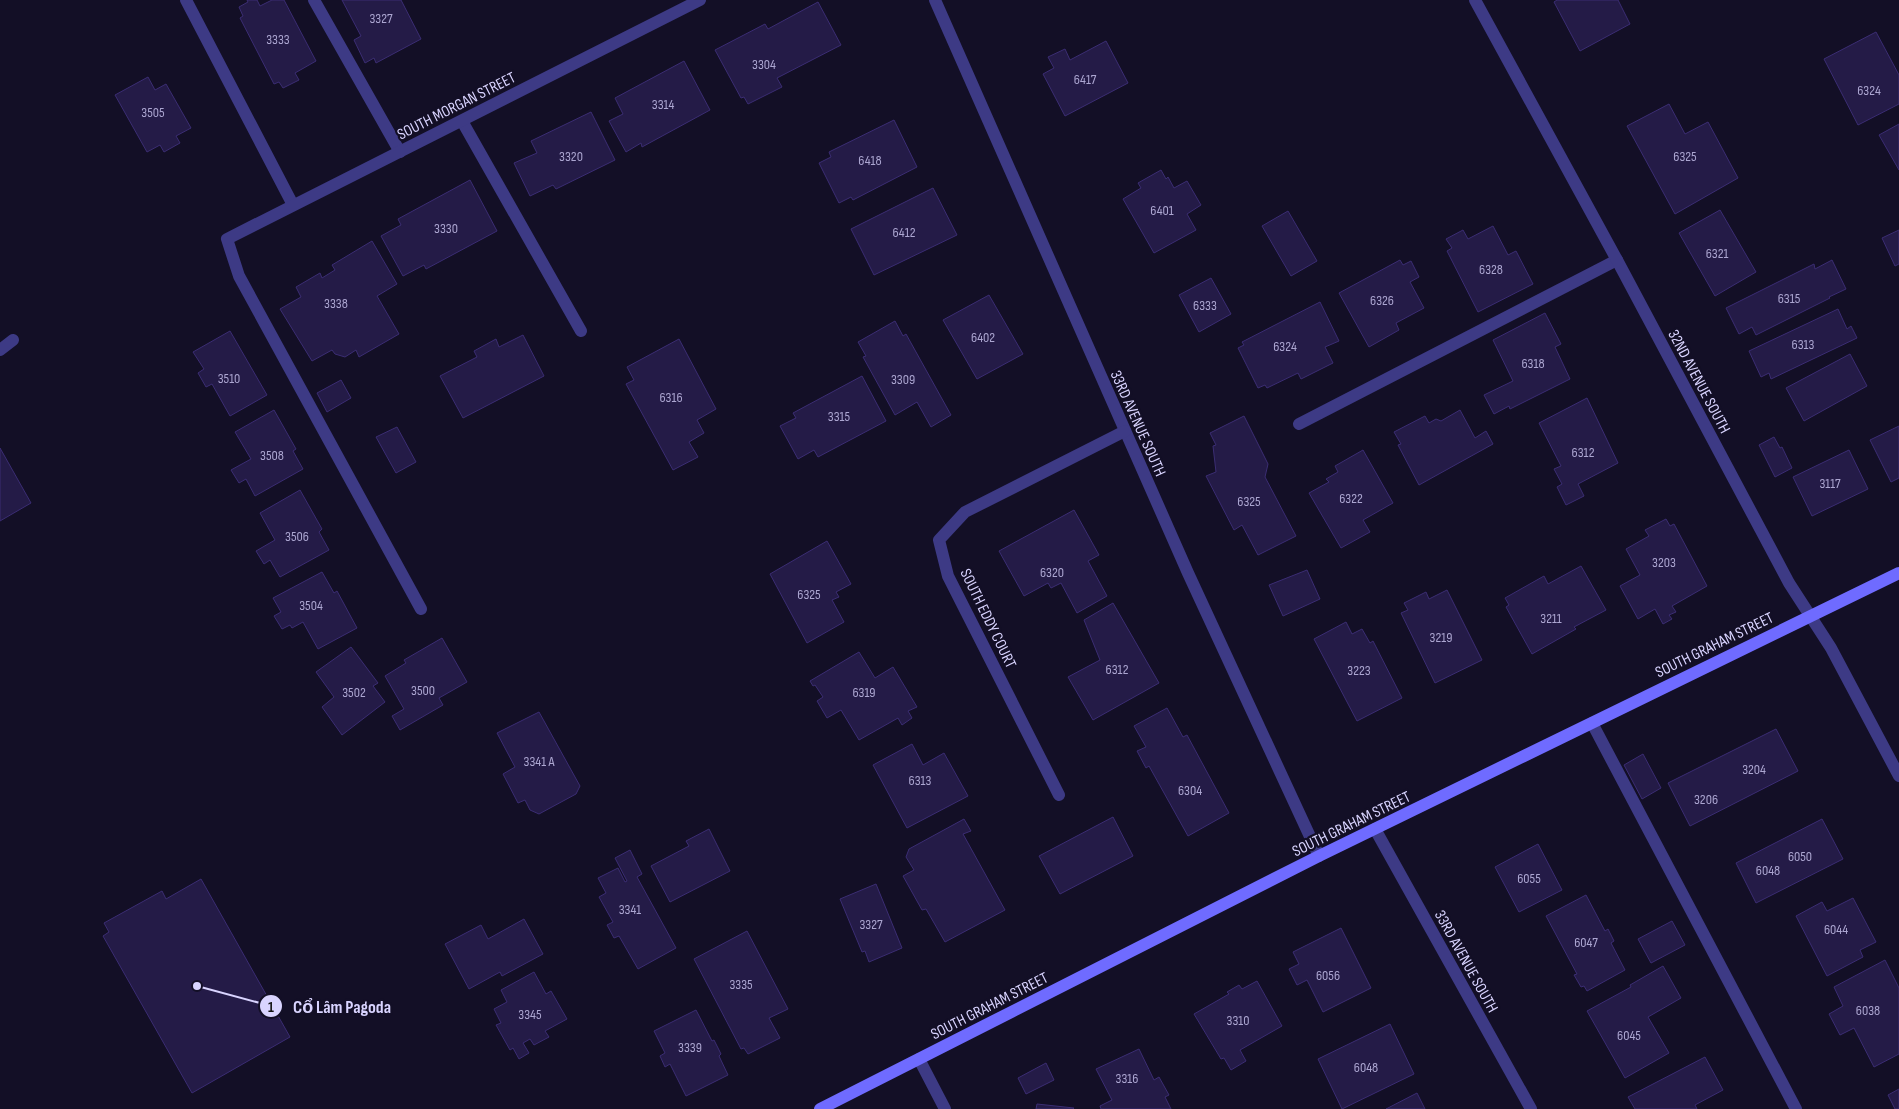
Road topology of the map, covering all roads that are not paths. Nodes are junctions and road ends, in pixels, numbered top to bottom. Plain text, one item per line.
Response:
1 (186, 0) edge
2 (314, 0) edge
3 (700, 0) edge
4 (935, 0) edge
5 (1474, 0) edge
6 (462, 121) junction
7 (400, 152) junction
8 (293, 205) junction
9 (1617, 260) junction
10 (581, 331) dead end
11 (12, 340) dead end
12 (0, 350) edge
13 (1299, 424) dead end
14 (1125, 431) junction
15 (1899, 573) edge
16 (420, 609) dead end
17 (1810, 616) junction
18 (1592, 723) junction
19 (1899, 776) edge
20 (1059, 795) dead end
21 (1375, 829) junction
22 (1319, 856) junction
23 (919, 1059) junction
24 (820, 1109) edge
25 (945, 1109) edge
26 (1531, 1109) edge
27 (1796, 1109) edge

1 - 8 street
2 - 7 street
3 - 6 street, SOUTH MORGAN STREET
4 - 14 street, 33RD AVENUE SOUTH
5 - 9 street, 32ND AVENUE SOUTH
6 - 7 street, SOUTH MORGAN STREET
6 - 10 street
7 - 8 street, SOUTH MORGAN STREET
8 - 16 street, SOUTH MORGAN STREET
9 - 13 street
9 - 17 street, 32ND AVENUE SOUTH
11 - 12 street
14 - 20 street, SOUTH EDDY COURT
14 - 22 street, 33RD AVENUE SOUTH
15 - 17 street, SOUTH GRAHAM STREET
17 - 18 street, SOUTH GRAHAM STREET
17 - 19 street, 32ND AVENUE SOUTH
18 - 21 street, SOUTH GRAHAM STREET
18 - 27 street
21 - 22 street, SOUTH GRAHAM STREET
21 - 26 street, 33RD AVENUE SOUTH
22 - 23 street, SOUTH GRAHAM STREET
23 - 24 street, SOUTH GRAHAM STREET
23 - 25 street

